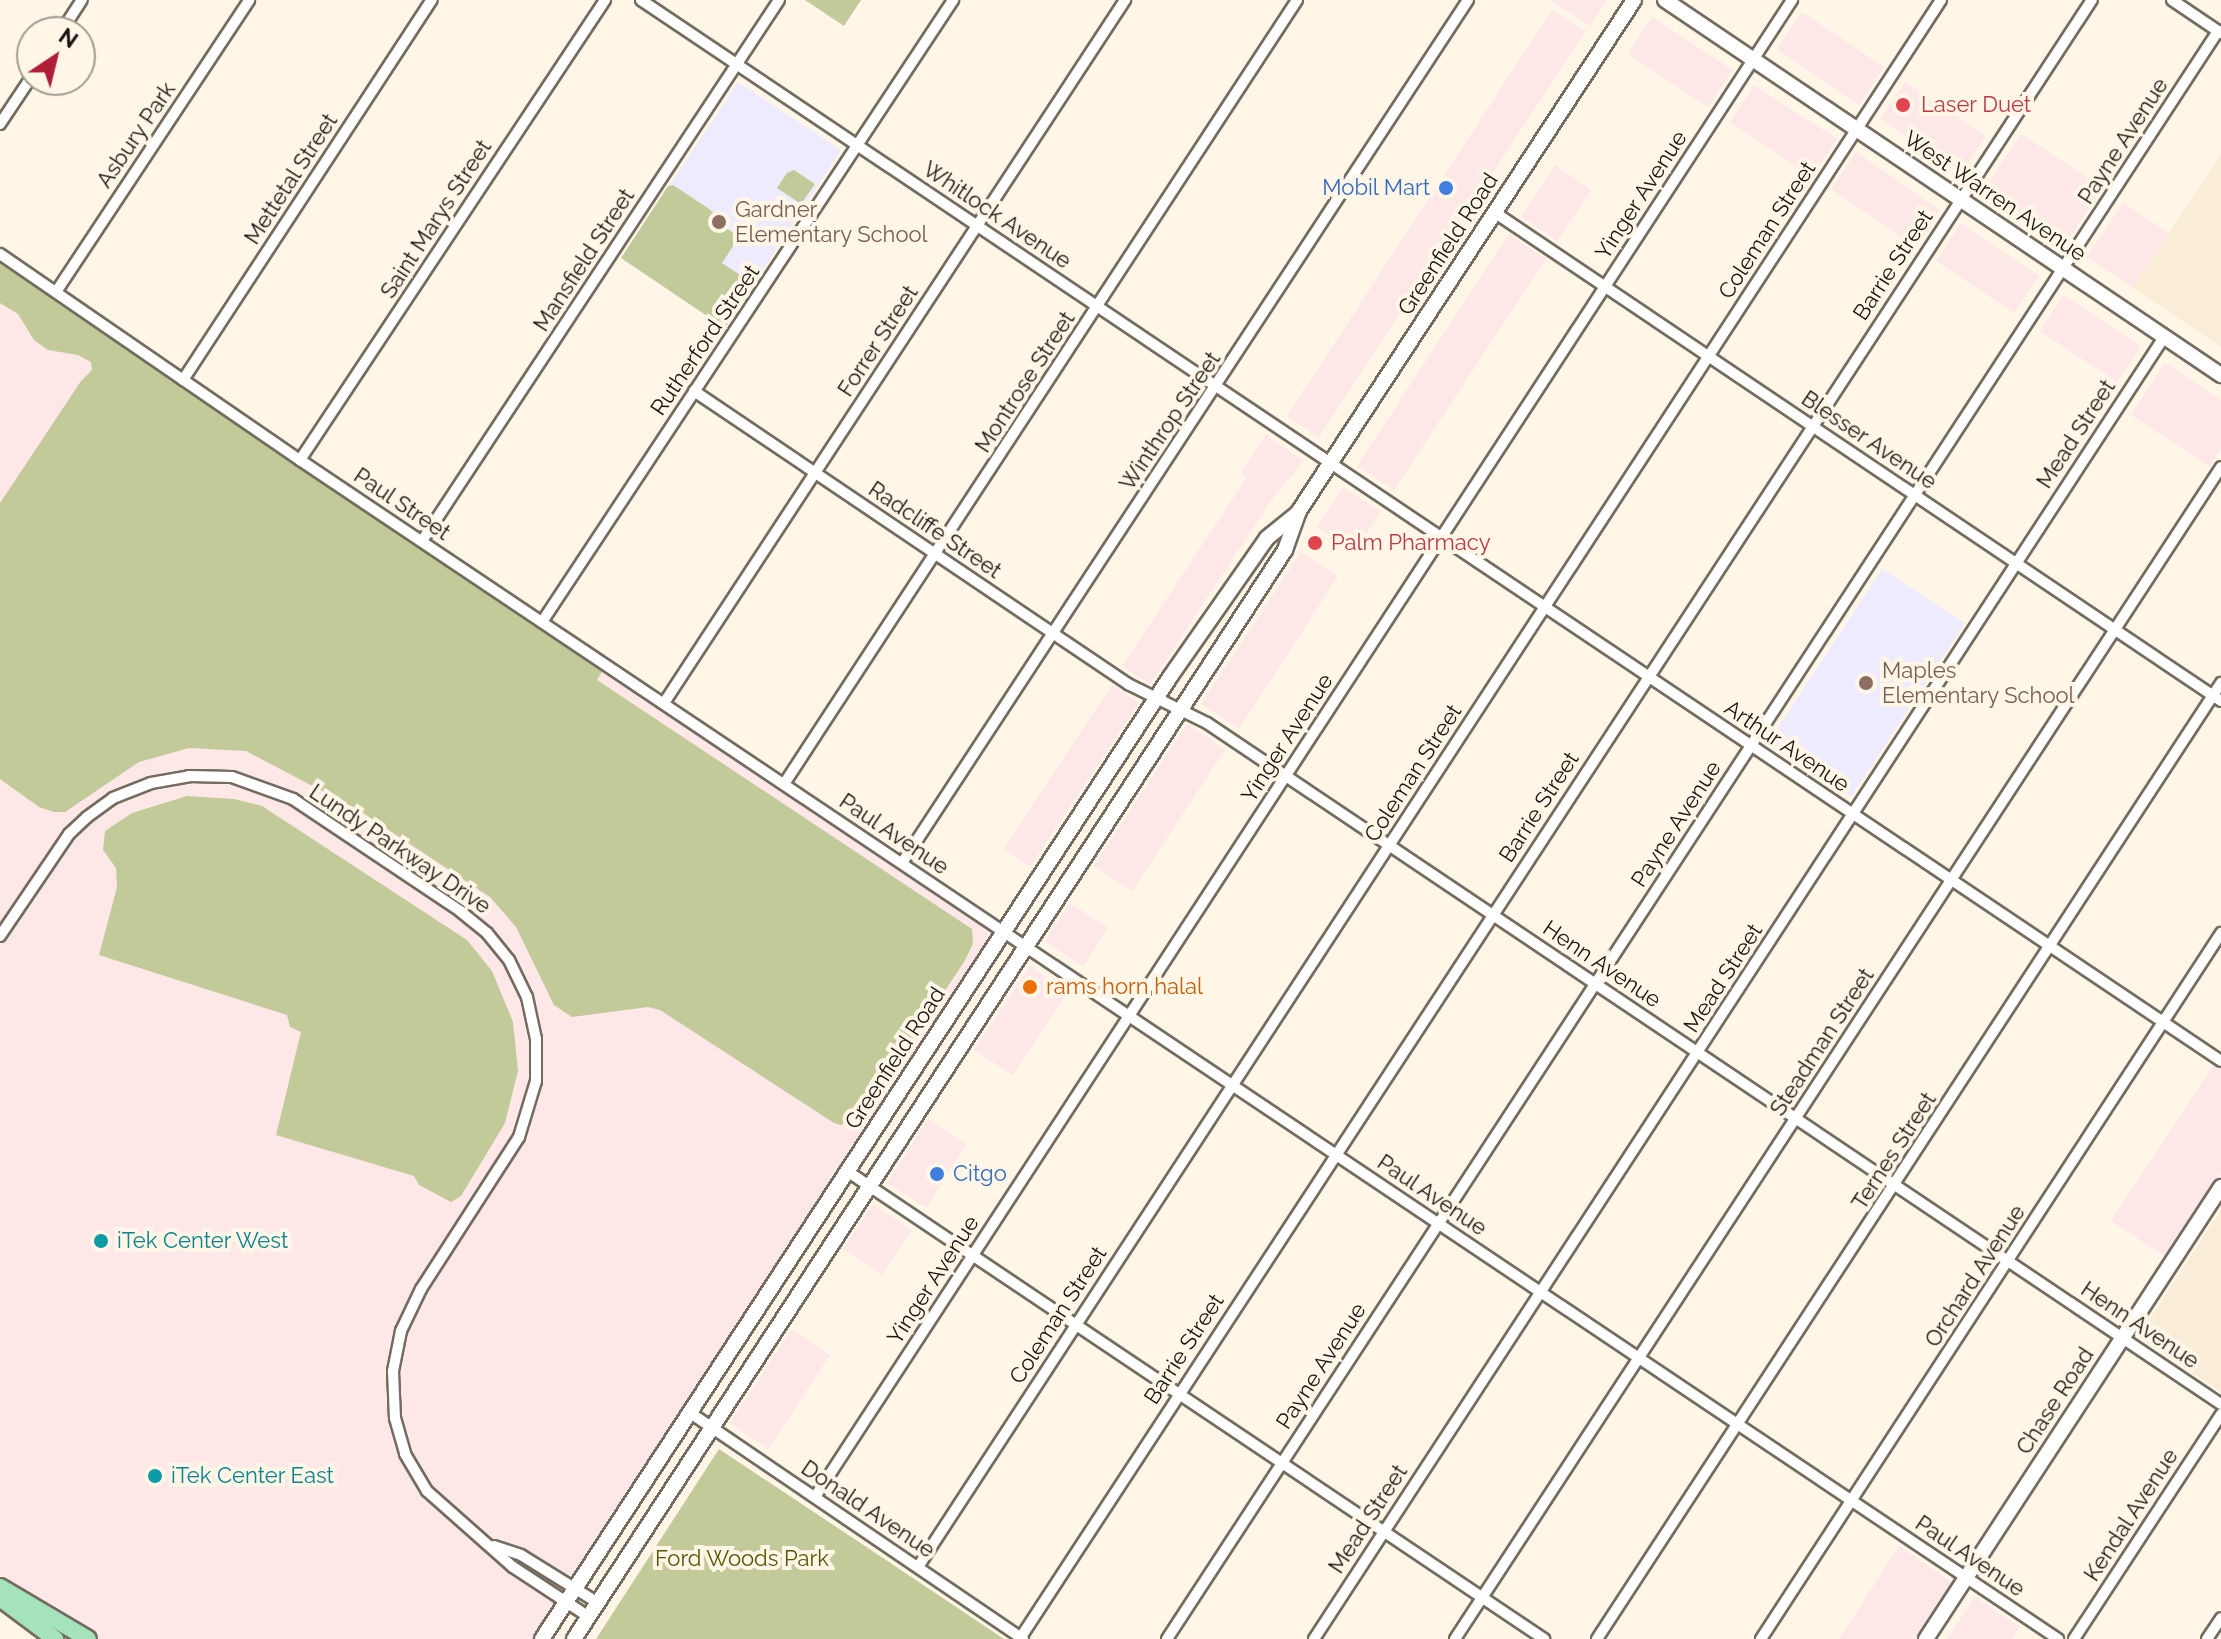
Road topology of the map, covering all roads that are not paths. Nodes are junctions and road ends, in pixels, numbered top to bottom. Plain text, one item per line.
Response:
1 (249, 0) edge
2 (432, 0) edge
3 (605, 0) edge
4 (641, 0) edge
5 (779, 0) edge
6 (953, 0) edge
7 (1125, 0) edge
8 (1297, 0) edge
9 (1468, 0) edge
10 (1634, 0) edge
11 (1665, 0) edge
12 (1792, 0) edge
13 (1941, 0) edge
14 (2092, 0) edge
15 (2172, 0) edge
16 (2220, 32) edge
17 (1753, 60) junction
18 (737, 65) junction
19 (19, 96) edge
20 (0, 124) edge
21 (1857, 130) junction
22 (858, 146) junction
23 (1959, 199) junction
24 (1494, 212) junction
25 (977, 226) junction
26 (0, 254) edge
27 (2062, 268) junction
28 (1605, 287) junction
29 (56, 292) junction
30 (1098, 307) junction
31 (2164, 337) junction
32 (1708, 356) junction
33 (2221, 375) edge
34 (183, 380) junction
35 (1216, 387) junction
36 (694, 391) junction
37 (1812, 426) junction
38 (300, 460) junction
39 (1330, 464) junction
40 (2221, 467) edge
41 (816, 473) junction
42 (1914, 495) junction
43 (1299, 511) junction
44 (1441, 538) junction
45 (422, 541) junction
46 (935, 554) junction
47 (2015, 563) junction
48 (1543, 607) junction
49 (542, 622) junction
50 (2113, 629) junction
51 (1053, 633) junction
52 (1648, 677) junction
53 (2221, 683) edge
54 (2217, 698) edge
55 (1156, 699) junction
56 (664, 703) junction
57 (1181, 709) junction
58 (1750, 745) junction
59 (1286, 776) junction
60 (784, 784) junction
61 (1095, 791) junction
62 (1118, 806) junction
63 (1852, 814) junction
64 (1390, 846) junction
65 (902, 863) junction
66 (1951, 880) junction
67 (1493, 915) junction
68 (1004, 932) junction
69 (2221, 933) edge
70 (0, 936) edge
71 (2049, 946) junction
72 (1026, 947) junction
73 (1595, 983) junction
74 (1129, 1017) junction
75 (2164, 1023) junction
76 (1698, 1052) junction
77 (2221, 1061) edge
78 (1233, 1085) junction
79 (1796, 1118) junction
80 (1335, 1154) junction
81 (847, 1171) junction
82 (1896, 1185) junction
83 (869, 1186) junction
84 (2221, 1187) edge
85 (1439, 1223) junction
86 (973, 1256) junction
87 (2009, 1260) junction
88 (1541, 1292) junction
89 (1075, 1325) junction
90 (2123, 1338) junction
91 (1639, 1357) junction
92 (1179, 1394) junction
93 (2221, 1404) edge
94 (689, 1412) junction
95 (2221, 1414) edge
96 (1738, 1424) junction
97 (711, 1427) junction
98 (1282, 1463) junction
99 (815, 1497) junction
100 (1852, 1501) junction
101 (1384, 1531) junction
102 (492, 1546) junction
103 (918, 1567) junction
104 (1966, 1577) junction
105 (0, 1587) edge
106 (575, 1588) junction
107 (1482, 1597) junction
108 (0, 1598) edge
109 (566, 1602) junction
110 (598, 1603) junction
111 (589, 1617) junction
112 (2221, 1618) edge
113 (1022, 1638) edge
114 (55, 1639) edge
115 (88, 1639) edge
116 (542, 1639) edge
117 (574, 1639) edge
118 (1167, 1639) edge
119 (1314, 1639) edge
120 (1455, 1639) edge
121 (1544, 1639) edge
122 (1597, 1639) edge
123 (1761, 1639) edge
124 (1926, 1639) edge
125 (2058, 1639) edge
126 (2074, 1639) edge
127 (2207, 1639) edge

1 - 29 street, Asbury Park
2 - 34 street, Mettetal Street
3 - 38 street, Saint Marys Street
4 - 18 street, Whitlock Avenue
5 - 18 street, Mansfield Street
6 - 22 street, Rutherford Street
7 - 25 street, Forrer Street
8 - 30 street, Montrose Street
9 - 35 street, Winthrop Street
10 - 24 main road, Greenfield Road
11 - 17 main road, West Warren Avenue
12 - 17 street, Yinger Avenue
13 - 21 street, Coleman Street
14 - 23 street, Barrie Street
15 - 16 street
16 - 27 street, Payne Avenue
17 - 21 main road, West Warren Avenue
17 - 28 street, Yinger Avenue
18 - 22 street, Whitlock Avenue
18 - 45 street, Mansfield Street
19 - 20 street
21 - 23 main road, West Warren Avenue
21 - 32 street, Coleman Street
22 - 25 street, Whitlock Avenue
22 - 36 street, Rutherford Street
23 - 27 main road, West Warren Avenue
23 - 37 street, Barrie Street
24 - 28 street, Blesser Avenue
24 - 39 main road, Greenfield Road
25 - 30 street, Whitlock Avenue
25 - 41 street, Forrer Street
26 - 29 street, Paul Street
27 - 31 main road, West Warren Avenue
27 - 42 street, Payne Avenue
28 - 32 street, Blesser Avenue
28 - 44 street, Yinger Avenue
29 - 34 street, Paul Street
30 - 35 street, Whitlock Avenue
30 - 46 street, Montrose Street
31 - 33 main road, West Warren Avenue
31 - 47 street, Mead Street
32 - 37 street, Blesser Avenue
32 - 48 street, Coleman Street
34 - 38 street, Paul Street
35 - 39 street, Whitlock Avenue
35 - 51 street, Winthrop Street
36 - 41 street, Radcliffe Street
36 - 49 street, Rutherford Street
37 - 42 street, Blesser Avenue
37 - 52 street, Barrie Street
38 - 45 street, Paul Street
39 - 43 main road, Greenfield Road
39 - 44 street, Arthur Avenue
40 - 50 street, Steadman Street
41 - 46 street, Radcliffe Street
41 - 56 street, Forrer Street
42 - 47 street, Blesser Avenue
42 - 58 street, Payne Avenue
43 - 55 main road, Greenfield Road
43 - 57 main road, Greenfield Road
44 - 48 street, Arthur Avenue
44 - 59 street, Yinger Avenue
45 - 49 street, Paul Street
46 - 51 street, Radcliffe Street
46 - 60 street, Montrose Street
47 - 50 street, Blesser Avenue
47 - 63 street, Mead Street
48 - 52 street, Arthur Avenue
48 - 64 street, Coleman Street
49 - 56 street, Paul Street
50 - 54 street, Blesser Avenue
50 - 66 street, Steadman Street
51 - 55 street, Radcliffe Street
51 - 65 street, Winthrop Street
52 - 58 street, Arthur Avenue
52 - 67 street, Barrie Street
53 - 54 street, Ternes Street
54 - 71 street, Ternes Street
55 - 57 street, Henn Avenue
55 - 61 main road, Greenfield Road
56 - 60 street, Paul Street
57 - 59 street, Henn Avenue
57 - 62 main road, Greenfield Road
58 - 63 street, Arthur Avenue
58 - 73 street, Payne Avenue
59 - 64 street, Henn Avenue
59 - 74 street, Yinger Avenue
60 - 65 street, Paul Avenue
61 - 62 main road
61 - 68 main road, Greenfield Road
62 - 72 main road, Greenfield Road
63 - 66 street, Arthur Avenue
63 - 76 street, Mead Street
64 - 67 street, Henn Avenue
64 - 78 street, Coleman Street
65 - 68 street, Paul Avenue
66 - 71 street, Arthur Avenue
66 - 79 street, Steadman Street
67 - 73 street, Henn Avenue
67 - 80 street, Barrie Street
68 - 72 street, Paul Avenue
68 - 81 main road, Greenfield Road
69 - 75 street, Orchard Avenue
70 - 102 street, Lundy Parkway Drive
71 - 75 street, Arthur Avenue
71 - 82 street, Ternes Street
72 - 74 street, Paul Avenue
72 - 83 main road, Greenfield Road
73 - 76 street, Henn Avenue
73 - 85 street, Payne Avenue
74 - 78 street, Paul Avenue
74 - 86 street, Yinger Avenue
75 - 77 street, Arthur Avenue
75 - 87 street, Orchard Avenue
76 - 79 street, Henn Avenue
76 - 88 street, Mead Street
78 - 80 street, Paul Avenue
78 - 89 street, Coleman Street
79 - 82 street, Henn Avenue
79 - 91 street, Steadman Street
80 - 85 street, Paul Avenue
80 - 92 street, Barrie Street
81 - 83 street
81 - 94 main road, Greenfield Road
82 - 87 street, Henn Avenue
82 - 96 street, Ternes Street
83 - 86 street
83 - 97 main road, Greenfield Road
84 - 90 main road, Chase Road
85 - 88 street, Paul Avenue
85 - 98 street, Payne Avenue
86 - 89 street
86 - 99 street, Yinger Avenue
87 - 90 street, Henn Avenue
87 - 100 street, Orchard Avenue
88 - 91 street, Paul Avenue
88 - 101 street, Mead Street
89 - 92 street
89 - 103 street, Coleman Street
90 - 93 street, Henn Avenue
90 - 104 main road, Chase Road
91 - 96 street, Paul Avenue
91 - 107 street, Steadman Street
92 - 98 street
92 - 113 street, Barrie Street
94 - 97 street, Donald Avenue
94 - 106 main road, Greenfield Road
95 - 126 street, Kendal Avenue
96 - 100 street, Paul Avenue
96 - 122 street, Ternes Street
97 - 99 street, Donald Avenue
97 - 110 main road, Greenfield Road
98 - 101 street
98 - 118 street, Payne Avenue
99 - 103 street, Donald Avenue
100 - 104 street, Paul Avenue
100 - 123 street, Orchard Avenue
101 - 107 street
101 - 119 street, Mead Street
102 - 106 street, Lundy Parkway Drive
102 - 109 street, Lundy Parkway Drive
103 - 113 street, Donald Avenue
104 - 124 main road, Chase Road
104 - 125 street, Paul Avenue
105 - 115 main road
106 - 109 main road, Greenfield Road
106 - 110 street, Lundy Parkway Drive
107 - 120 street, Steadman Street
107 - 121 street
108 - 114 main road
109 - 111 street, Lundy Parkway Drive
109 - 116 main road, Greenfield Road
110 - 111 main road, Greenfield Road
111 - 117 main road, Greenfield Road
112 - 127 street

